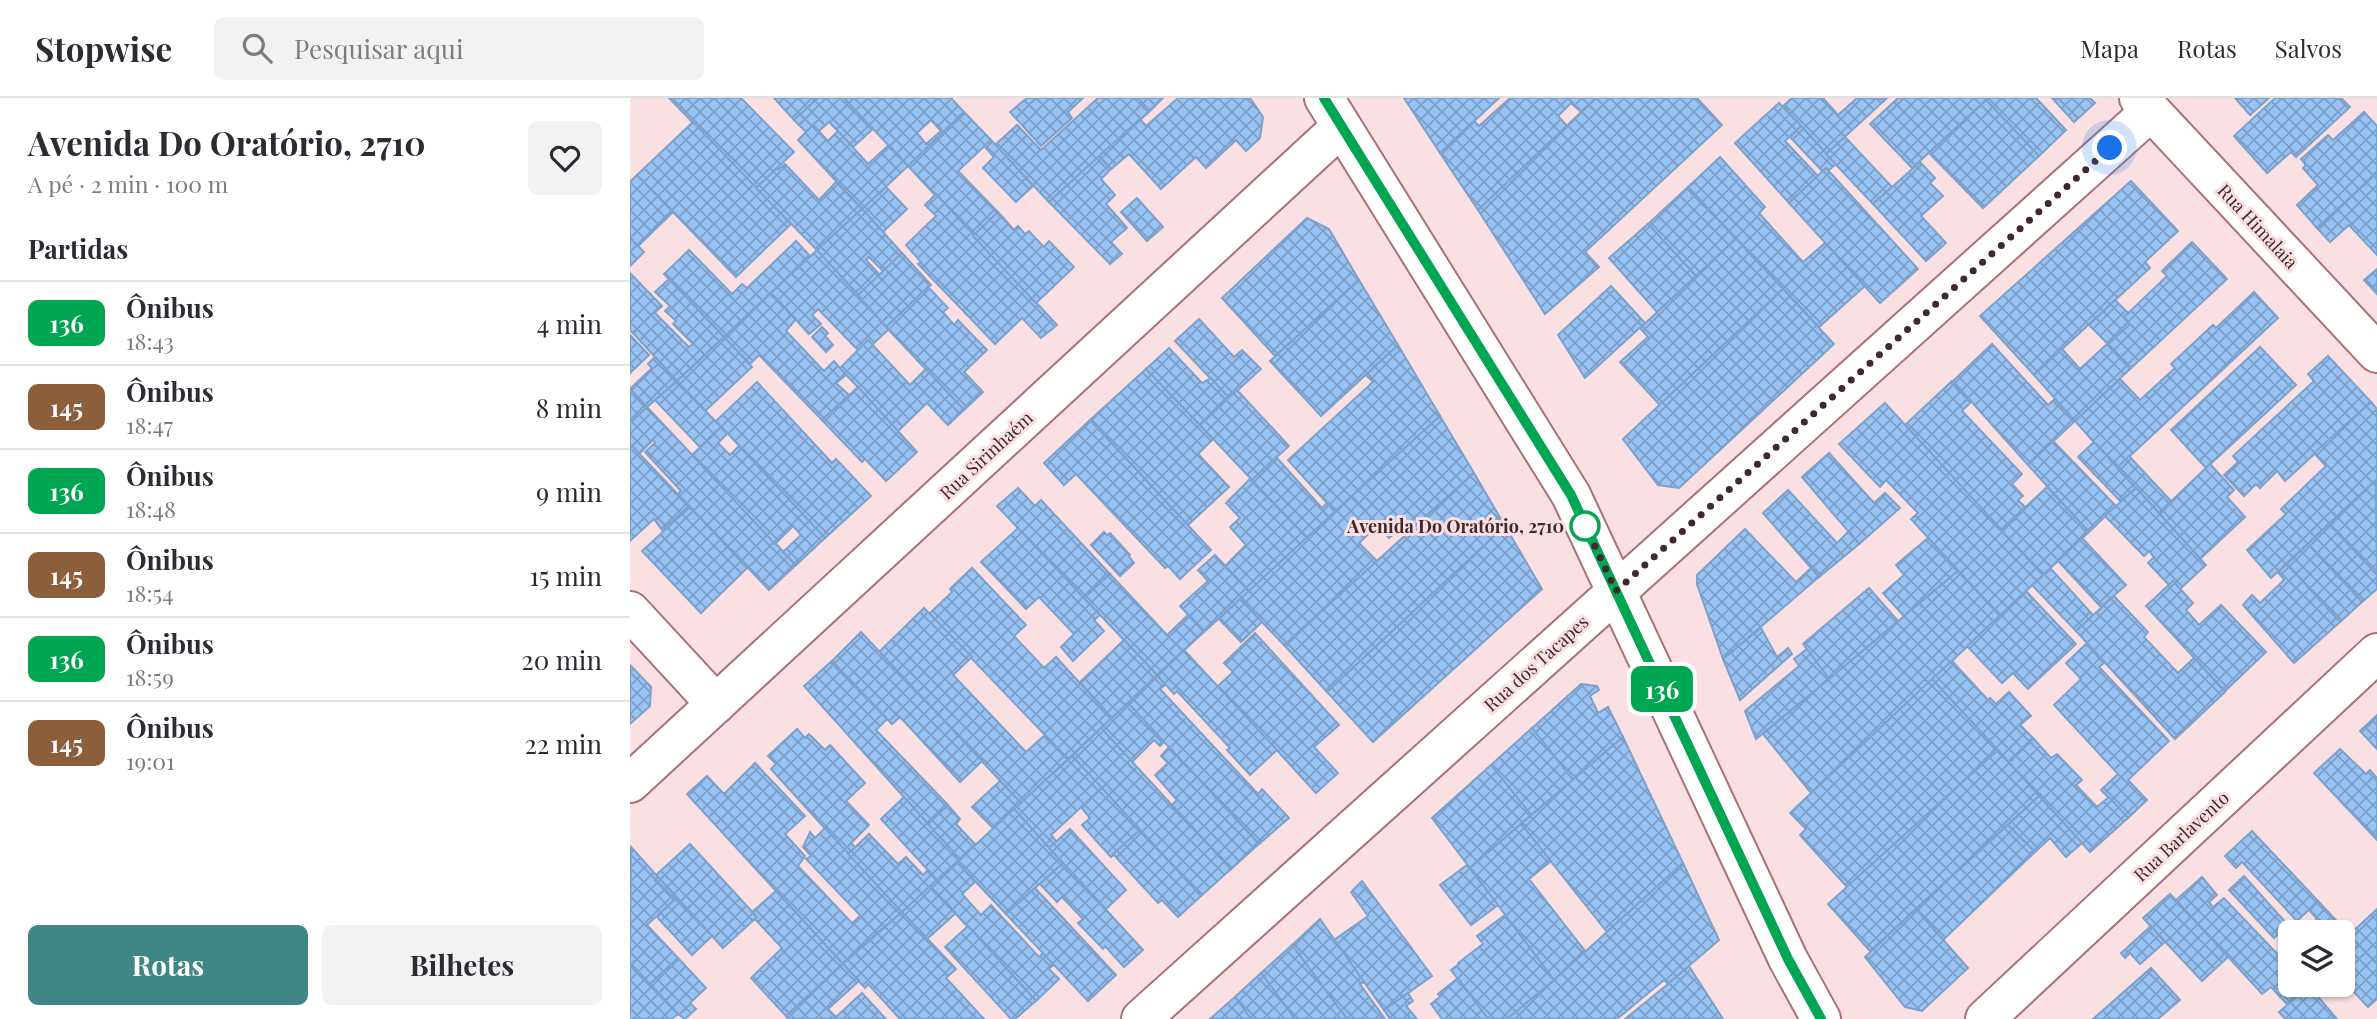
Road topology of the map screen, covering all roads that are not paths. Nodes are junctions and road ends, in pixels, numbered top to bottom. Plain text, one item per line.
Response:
1 (2145, 104) edge
2 (1332, 113) edge
3 (2377, 353) edge
4 (1616, 591) junction
5 (630, 611) edge
6 (2377, 653) edge
7 (716, 704) junction
8 (630, 783) edge
9 (1141, 1019) edge
10 (1821, 1019) edge
11 (1985, 1019) edge

1 - 3 street, Rua Himalaia
1 - 4 street, Rua dos Tacapes
2 - 4 street
2 - 7 street, Rua Sirinhaém
4 - 9 street, Rua dos Tacapes
4 - 10 street
5 - 7 street
6 - 11 street, Rua Barlavento
7 - 8 street, Rua Sirinhaém

